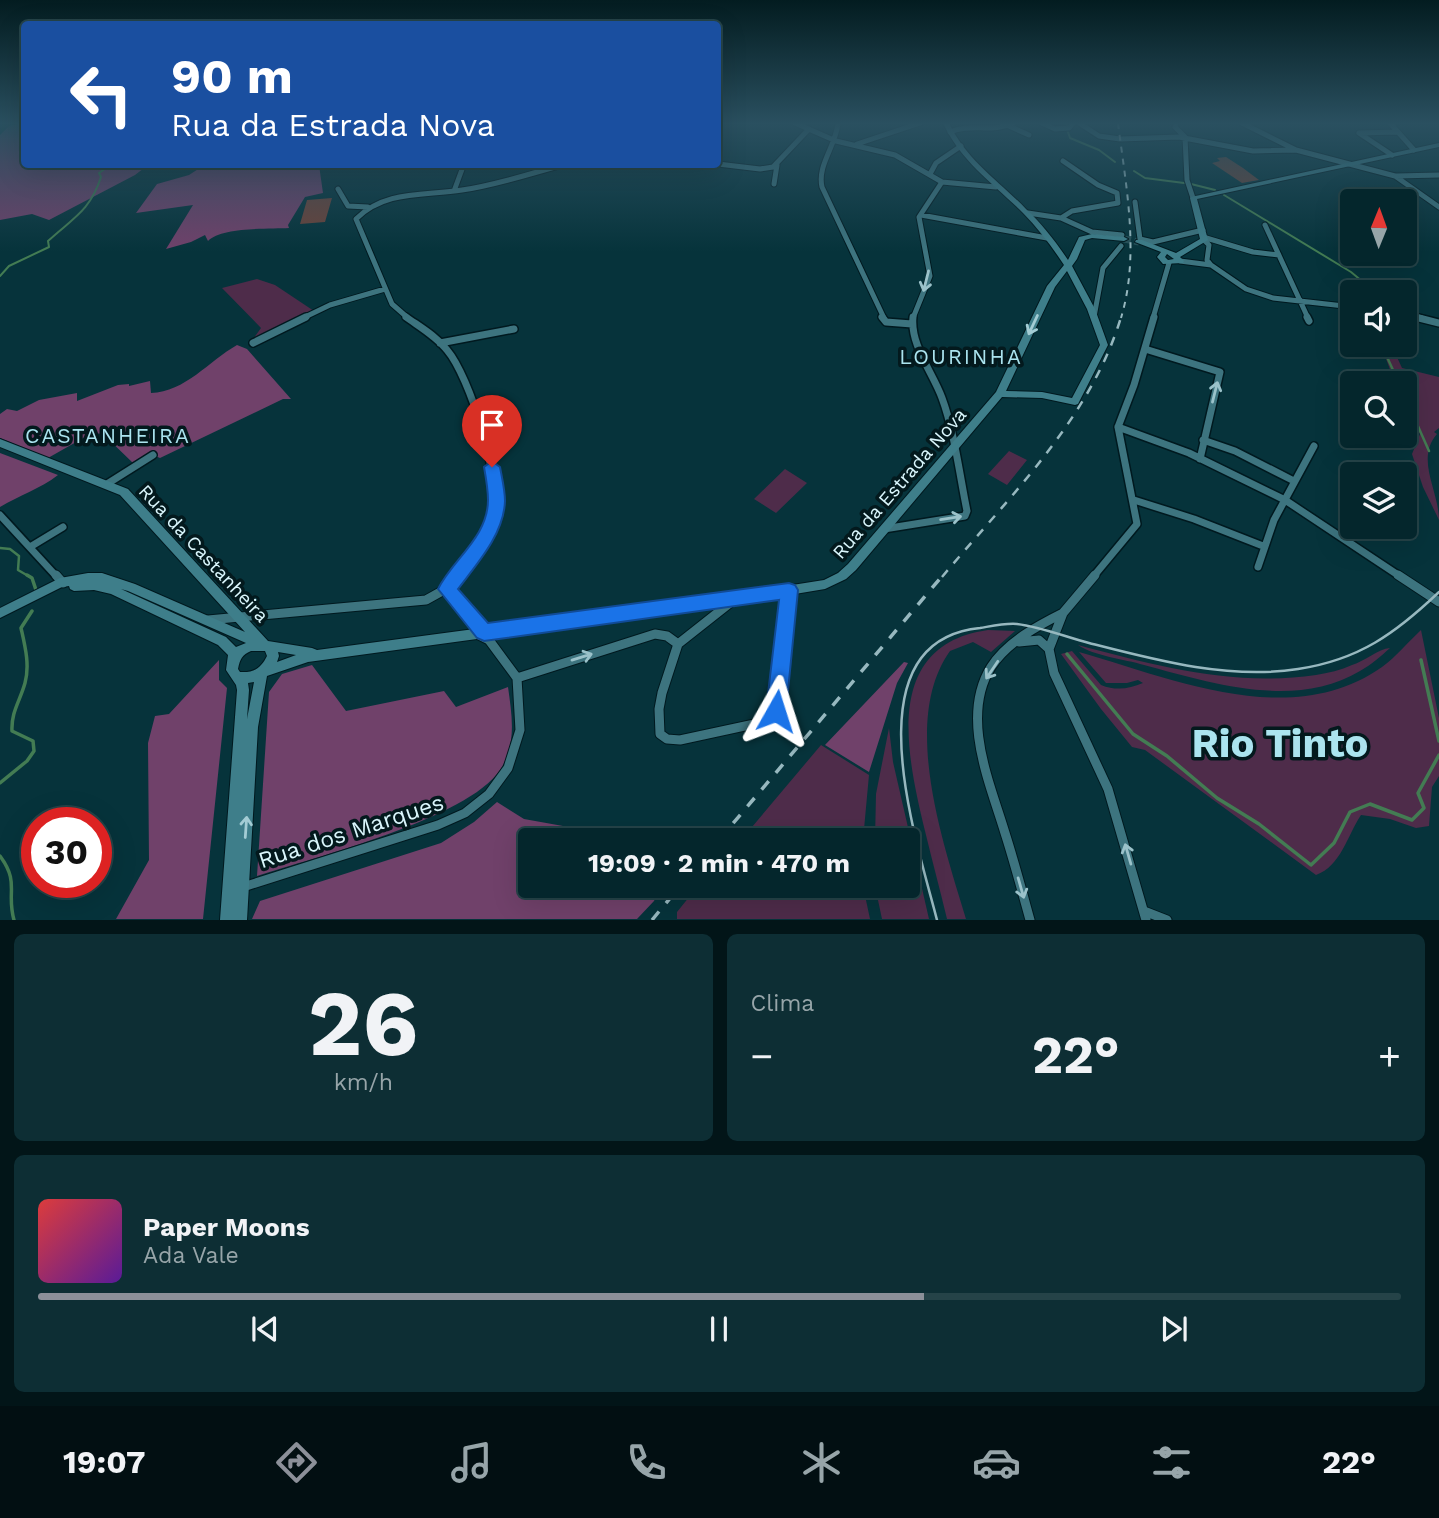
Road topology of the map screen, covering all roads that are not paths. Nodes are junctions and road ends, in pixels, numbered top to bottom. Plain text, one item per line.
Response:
1 (777, 165) edge
2 (734, 166) edge
3 (773, 166) edge
4 (824, 166) edge
5 (915, 166) edge
6 (934, 166) edge
7 (974, 166) edge
8 (1070, 166) edge
9 (1186, 166) edge
10 (1343, 166) edge
11 (1359, 166) edge
12 (463, 168) edge
13 (549, 168) edge
14 (930, 174) junction
15 (1439, 175) edge
16 (1395, 176) junction
17 (943, 182) junction
18 (774, 184) dead end
19 (996, 187) junction
20 (338, 188) dead end
21 (454, 191) junction
22 (1193, 198) junction
23 (1135, 202) dead end
24 (348, 206) junction
25 (368, 206) junction
26 (1439, 208) edge
27 (1028, 213) junction
28 (347, 214) dead end
29 (921, 215) junction
30 (1061, 218) junction
31 (1265, 225) dead end
32 (1203, 235) junction
33 (1047, 238) junction
34 (1123, 240) junction
35 (1139, 242) tunnel mouth
36 (1153, 243) junction
37 (1279, 255) junction
38 (1172, 256) junction
39 (1169, 263) joint
40 (1211, 265) junction
41 (1067, 266) junction
42 (385, 289) junction
43 (1301, 301) junction
44 (1340, 306) edge
45 (1094, 317) junction
46 (1417, 317) edge
47 (1309, 320) dead end
48 (1439, 323) edge
49 (912, 324) junction
50 (514, 329) dead end
51 (440, 343) junction
52 (253, 344) dead end
53 (1145, 349) junction
54 (1000, 394) junction
55 (1118, 427) junction
56 (1203, 440) junction
57 (0, 443) edge
58 (1314, 446) dead end
59 (953, 448) junction
60 (153, 455) dead end
61 (1200, 458) junction
62 (1294, 481) junction
63 (107, 484) junction
64 (1134, 500) junction
65 (1285, 500) junction
66 (0, 515) edge
67 (63, 527) dead end
68 (884, 529) junction
69 (1263, 545) junction
70 (30, 547) junction
71 (1258, 567) dead end
72 (63, 583) junction
73 (447, 589) junction
74 (789, 590) junction
75 (735, 599) junction
76 (226, 601) junction
77 (1439, 602) edge
78 (1063, 612) junction
79 (0, 613) edge
80 (241, 617) junction
81 (202, 619) junction
82 (0, 620) edge
83 (480, 633) junction
84 (1015, 643) junction
85 (678, 644) junction
86 (265, 645) junction
87 (1049, 649) junction
88 (327, 655) junction
89 (233, 661) junction
90 (263, 672) junction
91 (239, 677) junction
92 (517, 678) junction
93 (242, 887) junction
94 (1145, 915) edge
95 (227, 919) edge
96 (240, 919) edge
97 (1030, 919) edge
98 (1167, 919) edge

1 - 18 street
2 - 3 street
4 - 49 street
5 - 14 street
6 - 14 street
7 - 19 street
8 - 30 street
9 - 22 street
10 - 22 street
11 - 16 street
12 - 21 street
13 - 21 street
14 - 17 street
15 - 16 street
16 - 26 street
17 - 19 street
17 - 29 street
19 - 27 street
20 - 24 street
21 - 25 street
22 - 32 street
23 - 36 street
24 - 25 street
24 - 28 street
25 - 42 street
27 - 30 street
27 - 33 street
29 - 33 street
29 -> 49 street
30 - 34 street
31 - 37 street
32 - 36 street
32 - 37 street
32 - 38 street
32 - 40 street
33 - 41 street
34 - 41 street, Rua da Estrada Nova
34 - 45 street
35 - 38 street
36 - 38 street
37 - 43 street
38 - 39 street
38 - 40 street
39 - 53 street
40 - 43 street
41 - 45 street
41 -> 54 street, Rua da Estrada Nova
42 - 51 street
42 - 52 street
43 - 44 street
43 - 47 street
45 - 54 street
46 - 48 street
49 - 59 street
50 - 51 street
51 - 73 street
53 - 55 street
56 -> 53 street
54 - 59 street, Rua da Estrada Nova
55 - 61 street
55 - 64 street
56 - 61 street
56 - 62 street
57 - 63 street, Rua da Castanheira
58 - 62 street
59 - 68 street, Rua da Estrada Nova
68 -> 59 street
60 - 63 street
61 - 65 street
62 - 65 street
63 - 76 street, Rua da Castanheira
64 - 69 street
64 - 78 street
65 - 69 street
65 - 77 street
66 - 70 street
67 - 70 street
68 - 74 street, Rua da Estrada Nova
69 - 71 street
70 - 72 street
72 - 79 street, Rua da Estrada Nova
72 - 81 street, Rua da Estrada Nova
73 - 80 street
73 - 83 street
74 - 75 street, Rua da Estrada Nova
74 - 85 street
75 - 83 street, Rua da Estrada Nova
75 - 85 street
76 - 80 street, Rua da Castanheira
76 - 81 street
78 - 84 street
78 - 87 street
80 - 81 street
80 - 86 street, Rua da Castanheira
81 - 86 street, Rua da Estrada Nova
82 - 89 street
83 - 88 street, Rua da Estrada Nova
83 - 92 street
84 - 87 street
84 -> 97 street
92 -> 85 street
86 - 88 street, Rua da Estrada Nova
86 - 89 street
86 - 90 street
94 -> 87 street
88 - 90 street, Rua da Estrada Nova
89 - 91 street
90 - 91 street
93 -> 90 street
91 - 95 street
92 - 93 street, Rua dos Marques
93 - 96 street
94 - 98 street

